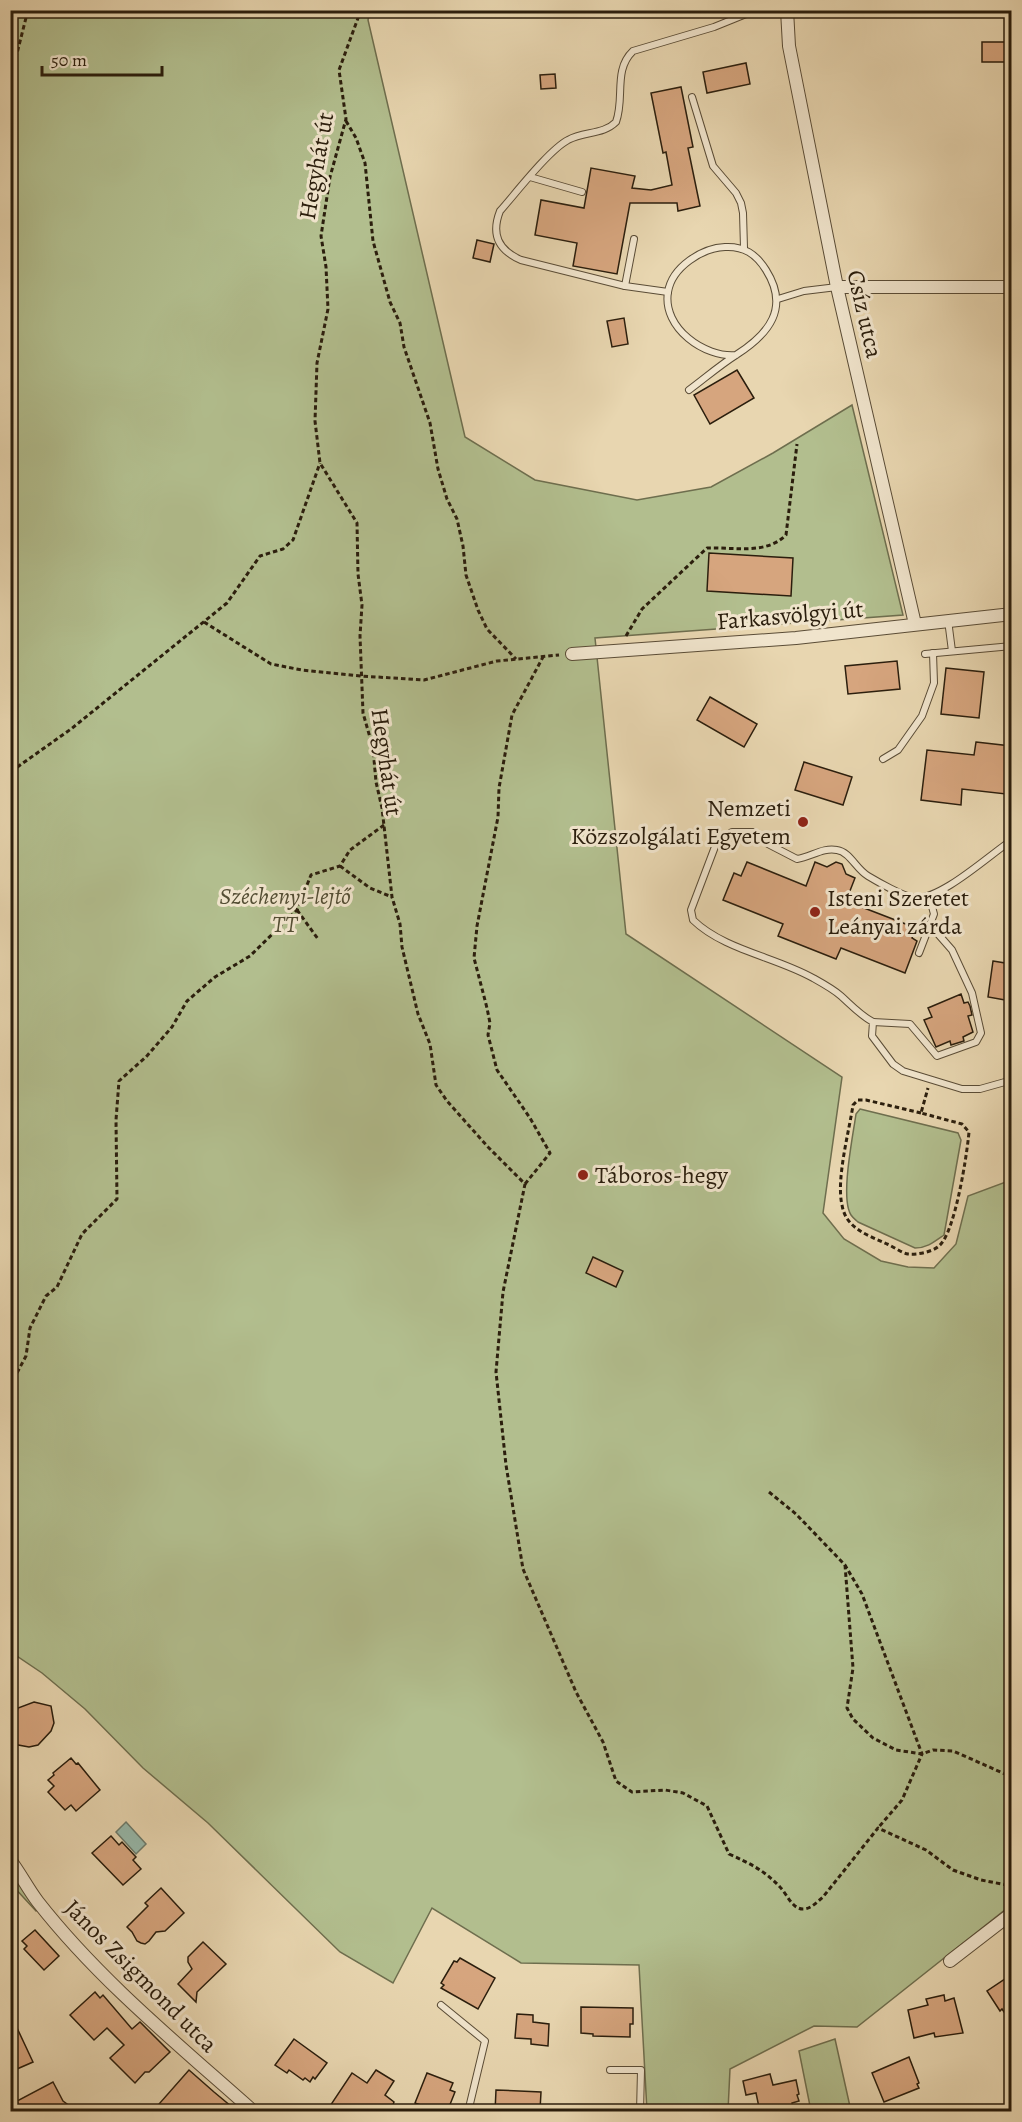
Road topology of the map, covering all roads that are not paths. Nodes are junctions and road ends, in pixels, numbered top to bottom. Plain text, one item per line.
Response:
1 (756, 10) edge
2 (787, 10) edge
3 (692, 97) dead end
4 (530, 177) junction
5 (582, 192) dead end
6 (634, 239) dead end
7 (744, 249) junction
8 (625, 286) junction
9 (837, 287) junction
10 (1011, 287) edge
11 (668, 292) junction
12 (778, 299) junction
13 (736, 355) junction
14 (689, 390) dead end
15 (1011, 614) edge
16 (948, 620) junction
17 (915, 624) junction
18 (1011, 646) edge
19 (952, 651) junction
20 (933, 653) junction
21 (572, 654) road end
22 (925, 654) dead end
23 (884, 759) dead end
24 (1011, 840) edge
25 (929, 896) junction
26 (931, 926) junction
27 (919, 953) dead end
28 (873, 1022) junction
29 (1011, 1080) edge
30 (10, 1860) edge
31 (1011, 1924) edge
32 (950, 1961) dead end
33 (441, 2005) dead end
34 (610, 2070) dead end
35 (254, 2112) edge
36 (468, 2112) edge
37 (640, 2112) edge

1 - 4 lane
2 - 9 street, Csíz utca
3 - 7 lane
4 - 5 lane
4 - 8 lane
6 - 8 lane
7 - 11 lane
7 - 12 lane
8 - 11 lane
9 - 10 street
9 - 12 lane
9 - 17 street, Csíz utca
11 - 13 lane
12 - 13 lane
13 - 14 lane
15 - 16 street, Farkasvölgyi út
16 - 17 street, Farkasvölgyi út
16 - 19 lane
17 - 21 street, Farkasvölgyi út
18 - 19 lane
19 - 20 lane
20 - 22 lane
20 - 23 lane
24 - 25 lane
25 - 26 lane
25 - 28 lane
26 - 27 lane
26 - 28 lane
28 - 29 lane
30 - 35 street, János Zsigmond utca
31 - 32 street
33 - 36 lane
34 - 37 lane

